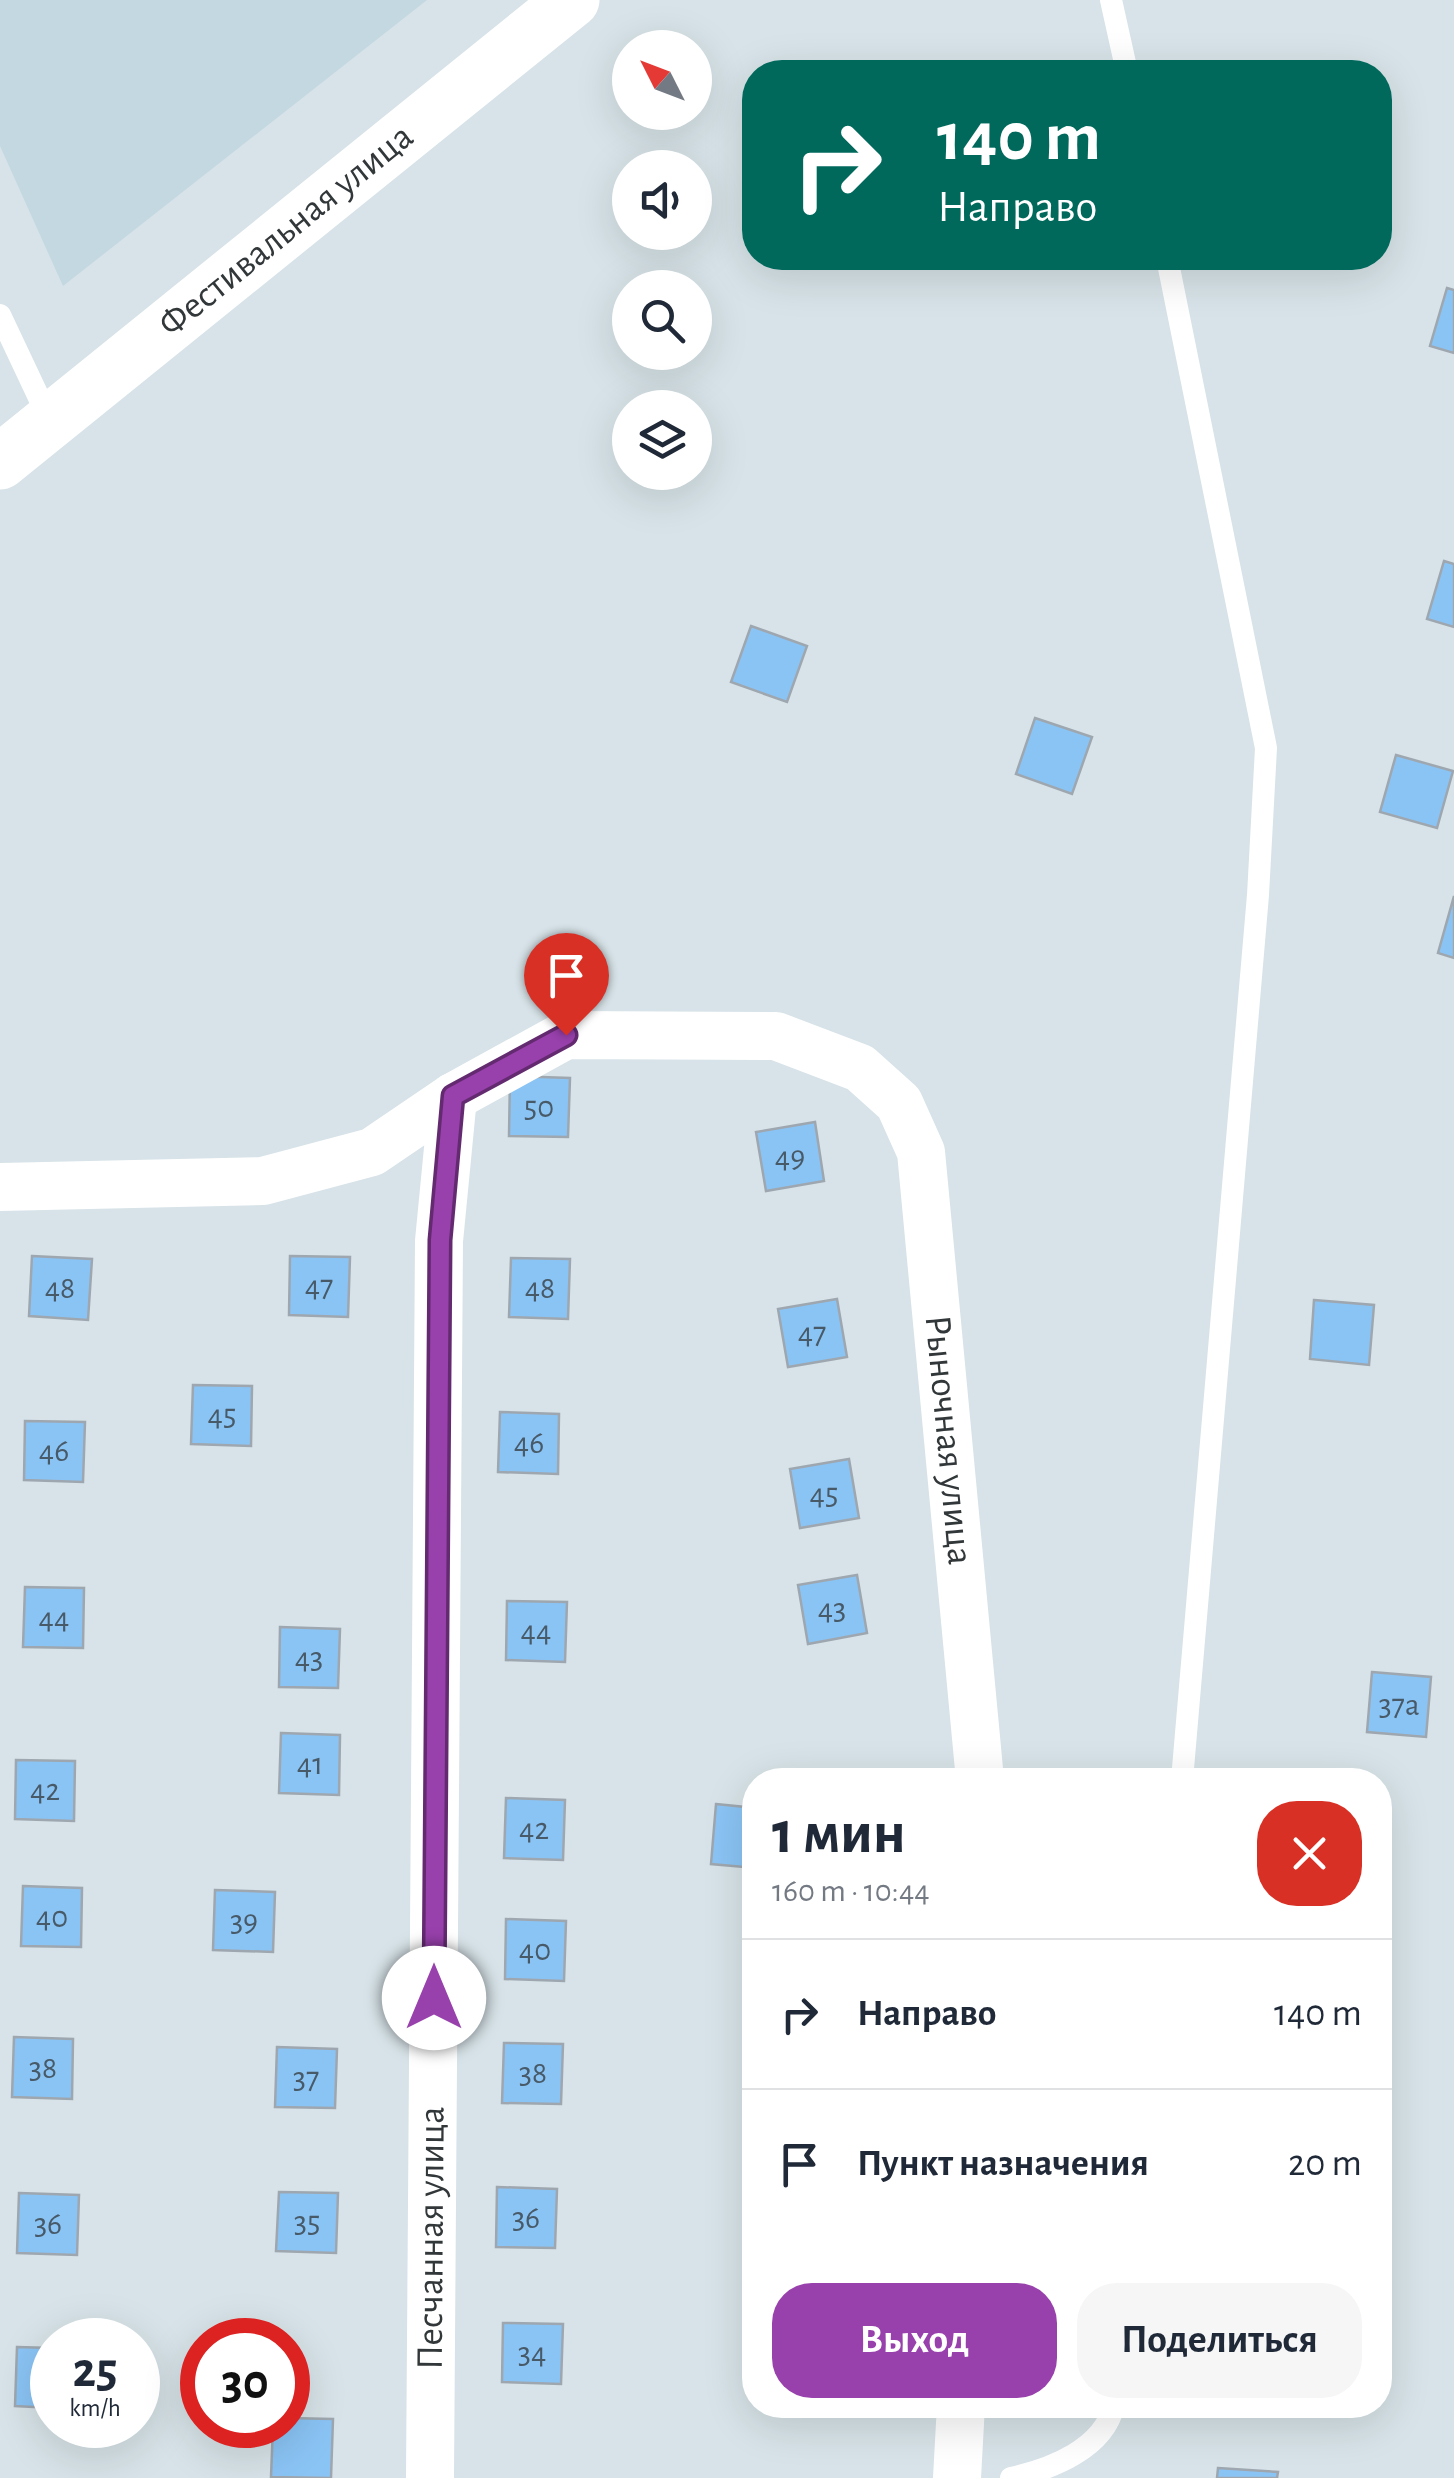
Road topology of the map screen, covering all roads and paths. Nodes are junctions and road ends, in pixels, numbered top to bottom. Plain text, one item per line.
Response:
1 (572, 0) edge
2 (1111, 0) edge
3 (1124, 60) edge
4 (1170, 270) edge
5 (0, 316) edge
6 (50, 421) junction
7 (0, 462) edge
8 (453, 1096) junction
9 (0, 1186) edge
10 (979, 1768) edge
11 (1183, 1768) edge
12 (959, 2418) edge
13 (1110, 2418) edge
14 (430, 2478) edge
15 (957, 2478) edge
16 (1011, 2478) edge

1 - 6 street, Фестивальная улица
2 - 3 lane
4 - 11 lane
5 - 6 lane
6 - 7 street, Фестивальная улица
8 - 9 street
8 - 10 street, Рыночная улица
8 - 14 street, Песчанная улица
12 - 15 street
13 - 16 lane

